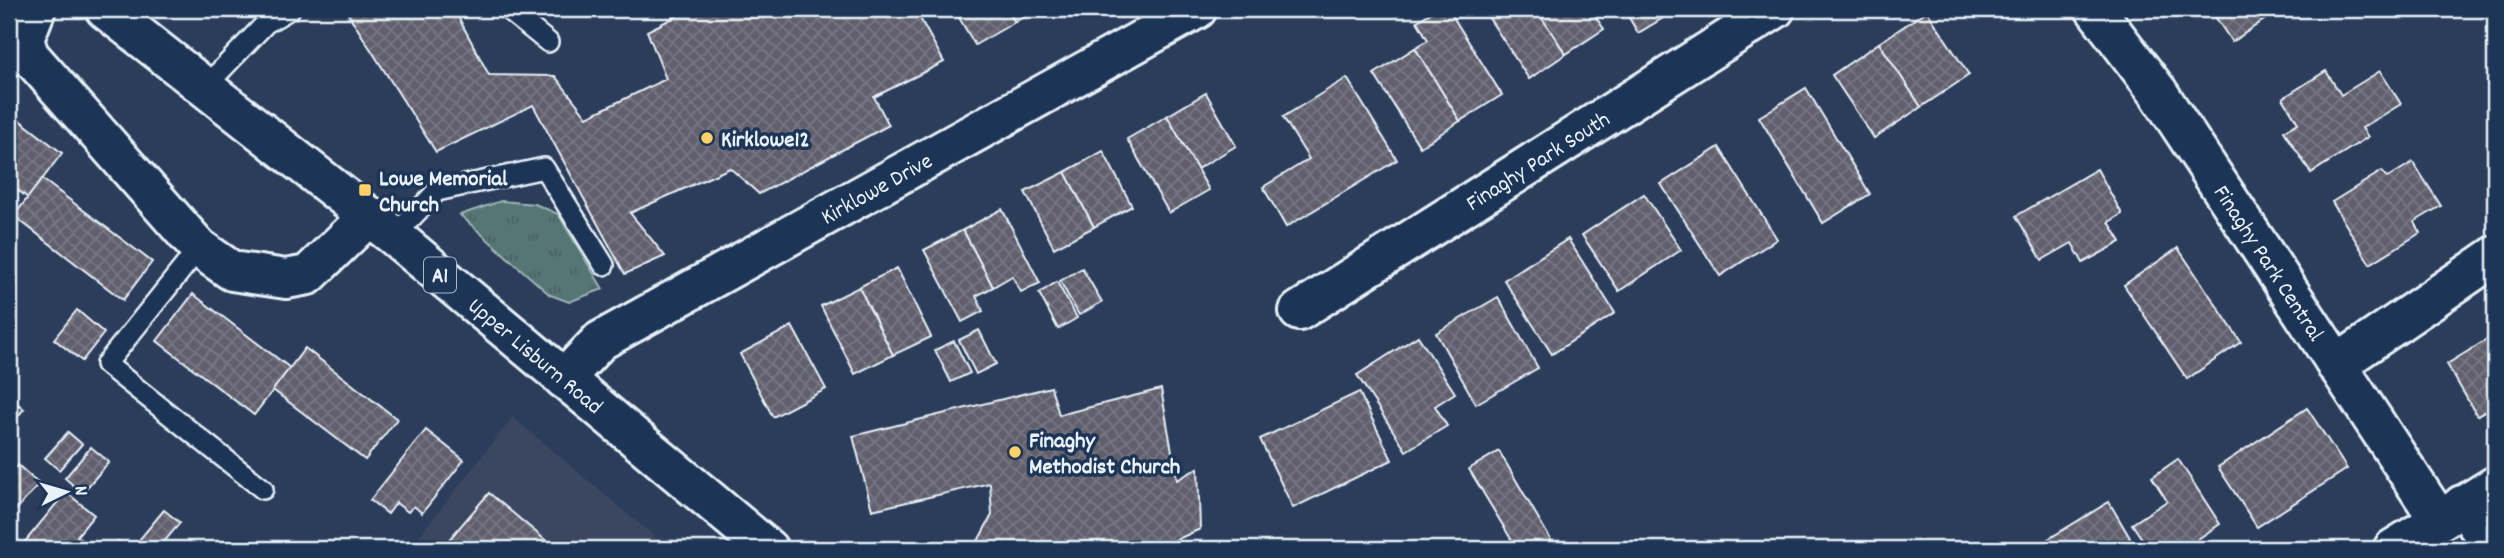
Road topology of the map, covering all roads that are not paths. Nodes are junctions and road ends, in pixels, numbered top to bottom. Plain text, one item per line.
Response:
1 (36, 9) edge
2 (105, 9) edge
3 (289, 9) edge
4 (507, 9) edge
5 (1197, 9) edge
6 (1775, 9) edge
7 (2095, 9) edge
8 (548, 42) dead end
9 (205, 87) junction
10 (381, 226) junction
11 (199, 248) junction
12 (2495, 256) edge
13 (604, 265) dead end
14 (1299, 311) dead end
15 (2336, 365) junction
16 (564, 379) junction
17 (2495, 486) edge
18 (263, 489) dead end
19 (2451, 513) junction
20 (2495, 546) edge
21 (768, 549) edge
22 (2393, 549) edge

1 - 11 street
2 - 9 street, Upper Lisburn Road / A1
3 - 9 lane
4 - 8 lane
5 - 16 street, Kirklowe Drive
6 - 14 street, Finaghy Park South
7 - 15 street, Finaghy Park Central
9 - 10 street, Upper Lisburn Road / A1
10 - 11 street
10 - 13 lane
10 - 16 street, Upper Lisburn Road / A1
11 - 18 lane
12 - 15 street
15 - 19 street, Finaghy Park Central
16 - 21 street, Upper Lisburn Road / A1
17 - 19 street
19 - 20 street, Finaghy Park Central
19 - 22 street

